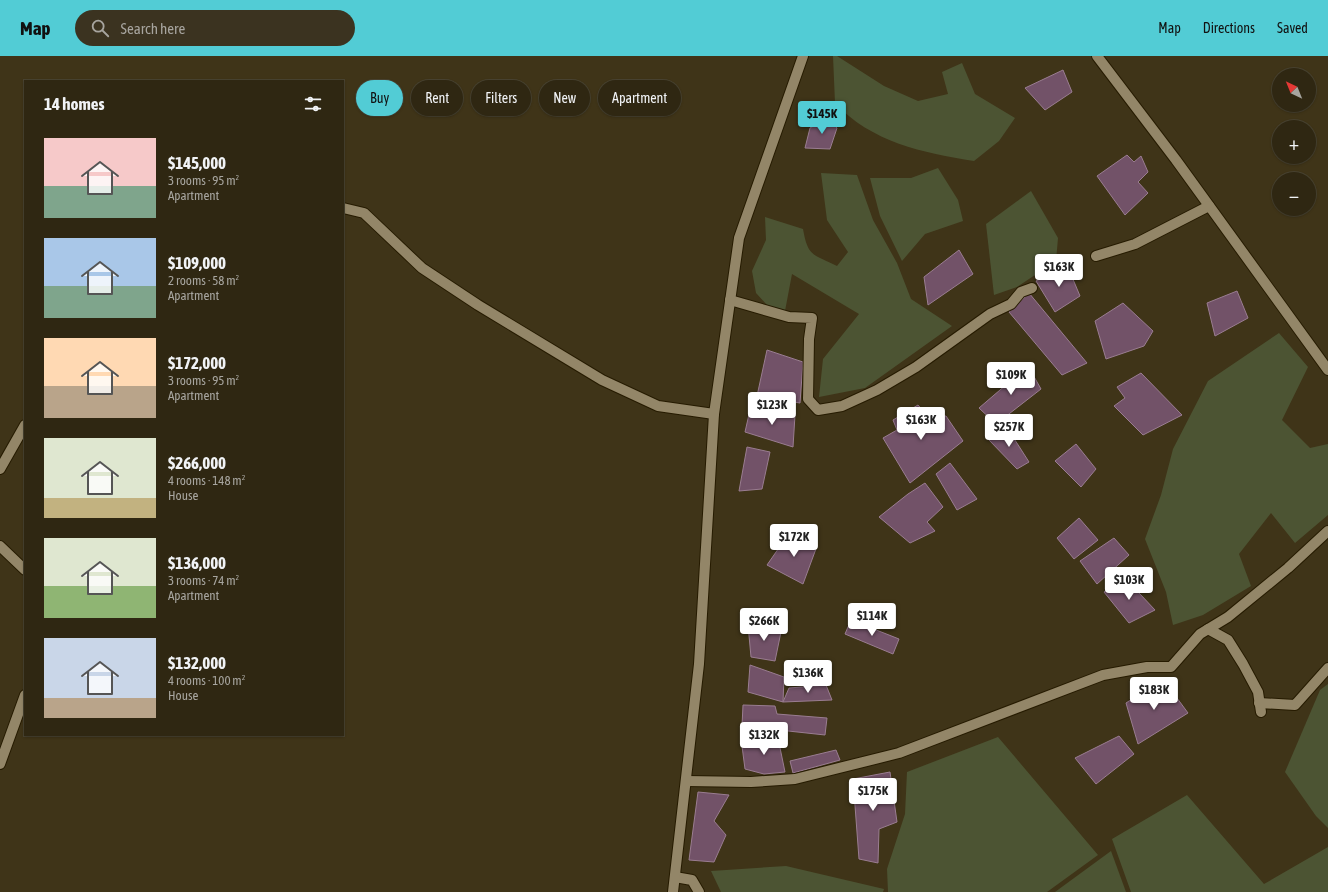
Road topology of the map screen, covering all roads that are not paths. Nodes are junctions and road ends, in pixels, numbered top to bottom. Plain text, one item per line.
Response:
1 (804, 56) edge
2 (1097, 56) edge
3 (1209, 206) junction
4 (344, 208) edge
5 (1096, 256) dead end
6 (1032, 288) dead end
7 (730, 300) junction
8 (1328, 370) edge
9 (714, 414) junction
10 (24, 427) edge
11 (0, 469) edge
12 (1328, 530) edge
13 (0, 546) edge
14 (24, 569) edge
15 (1208, 629) junction
16 (1328, 668) edge
17 (24, 698) edge
18 (0, 764) edge
19 (686, 781) junction
20 (675, 877) junction
21 (673, 892) edge
22 (699, 892) edge

1 - 7 street
2 - 3 street
3 - 5 street
3 - 8 street
4 - 9 street
6 - 7 street
7 - 9 street
9 - 19 street
10 - 11 street
12 - 15 street
13 - 14 street
15 - 16 street
15 - 19 street
17 - 18 street
19 - 20 street
20 - 21 street
20 - 22 street

